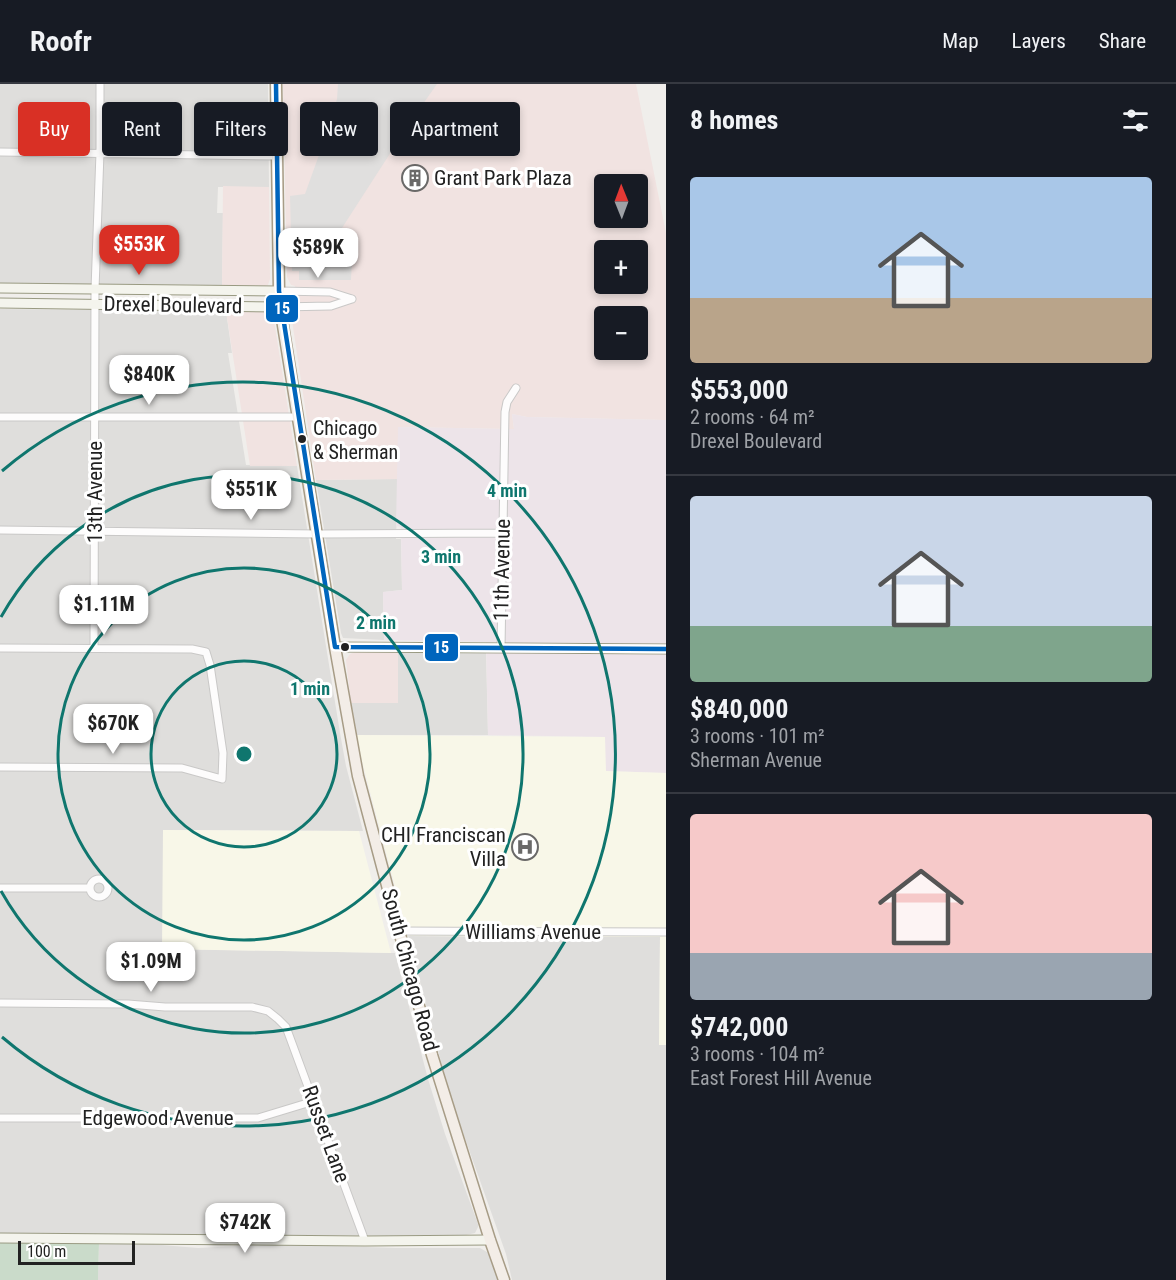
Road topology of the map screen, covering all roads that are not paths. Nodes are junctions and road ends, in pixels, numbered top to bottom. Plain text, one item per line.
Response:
1 (100, 84) edge
2 (276, 84) edge
3 (276, 102) edge
4 (0, 152) edge
5 (100, 153) junction
6 (194, 155) edge
7 (277, 156) edge
8 (0, 288) edge
9 (96, 289) junction
10 (279, 291) junction
11 (0, 303) edge
12 (95, 304) junction
13 (280, 307) junction
14 (516, 388) dead end
15 (0, 417) edge
16 (298, 417) junction
17 (95, 418) junction
18 (0, 530) edge
19 (95, 532) junction
20 (502, 533) junction
21 (318, 534) junction
22 (335, 647) junction
23 (0, 648) edge
24 (94, 648) junction
25 (501, 648) junction
26 (666, 649) edge
27 (0, 767) edge
28 (0, 888) edge
29 (90, 888) dead end
30 (399, 931) junction
31 (666, 932) edge
32 (0, 1003) edge
33 (314, 1101) junction
34 (0, 1118) edge
35 (0, 1238) edge
36 (490, 1240) junction
37 (365, 1241) junction
38 (504, 1280) edge

1 - 5 street, 13th Avenue
2 - 3 main road, South Chicago Road
4 - 5 street
5 - 6 street
5 - 9 street, 13th Avenue
7 - 10 main road, South Chicago Road
8 - 9 street, Drexel Boulevard
9 - 10 street, Drexel Boulevard
9 - 12 street, 13th Avenue
10 - 13 main road, South Chicago Road
10 - 13 street, Drexel Boulevard
11 - 12 street, Drexel Boulevard
12 - 13 street, Drexel Boulevard
12 - 17 street, 13th Avenue
13 - 16 main road, South Chicago Road
14 - 20 street, 11th Avenue
15 - 17 street
16 - 17 street
16 - 21 main road, South Chicago Road
17 - 19 street, 13th Avenue
18 - 19 street
19 - 21 street
19 - 24 street, 13th Avenue
20 - 21 street
20 - 25 street, 11th Avenue
21 - 22 main road, South Chicago Road
22 - 25 street
22 - 30 main road, South Chicago Road
23 - 24 street
24 - 27 street
25 - 26 street
28 - 29 street
30 - 31 street, Williams Avenue
30 - 36 main road, South Chicago Road
32 - 33 street, Russet Lane
33 - 34 street, Edgewood Avenue
33 - 37 street, Russet Lane
35 - 37 street
36 - 37 street
36 - 38 main road, South Chicago Road

